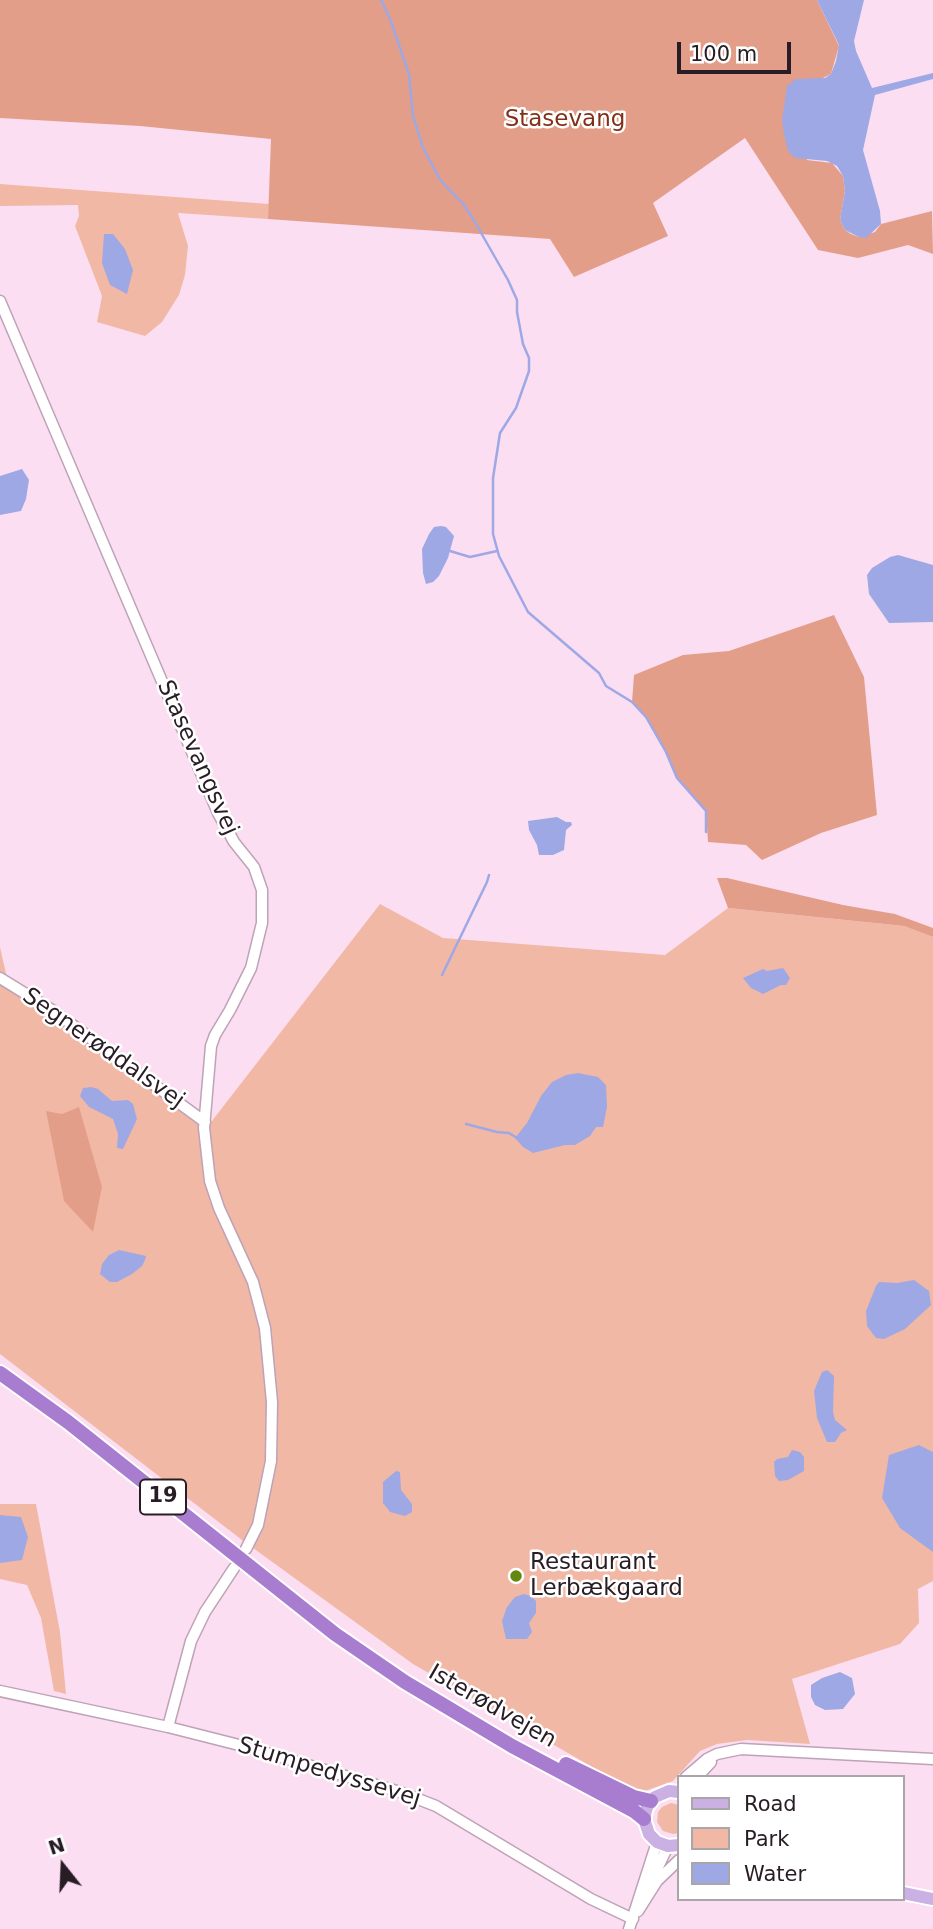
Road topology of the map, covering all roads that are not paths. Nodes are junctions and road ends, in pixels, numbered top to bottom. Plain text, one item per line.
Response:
1 (0, 301) edge
2 (0, 978) edge
3 (205, 1122) junction
4 (0, 1373) edge
5 (246, 1549) dead end
6 (234, 1568) dead end
7 (325, 1623) junction
8 (0, 1691) edge
9 (167, 1727) junction
10 (729, 1751) junction
11 (933, 1759) edge
12 (688, 1775) edge
13 (699, 1775) edge
14 (678, 1790) edge
15 (651, 1801) junction
16 (644, 1819) junction
17 (668, 1844) edge
18 (678, 1861) edge
19 (905, 1893) edge
20 (933, 1899) edge
21 (636, 1915) junction
22 (629, 1929) edge

1 - 3 street, Stasevangsvej
2 - 3 street, Segnerøddalsvej
3 - 5 street, Stasevangsvej
4 - 7 highway, Isterødvejen / 19
6 - 9 street
7 - 15 highway, Isterødvejen / 19
7 - 16 highway, Isterødvejen / 19
8 - 9 street, Stumpedyssevej
9 - 21 street, Stumpedyssevej
10 - 11 street
10 - 12 street
10 - 13 street
14 - 15 main road
15 - 16 main road
16 - 17 main road, 19
17 - 21 street
18 - 21 street
19 - 20 main road
21 - 22 street

